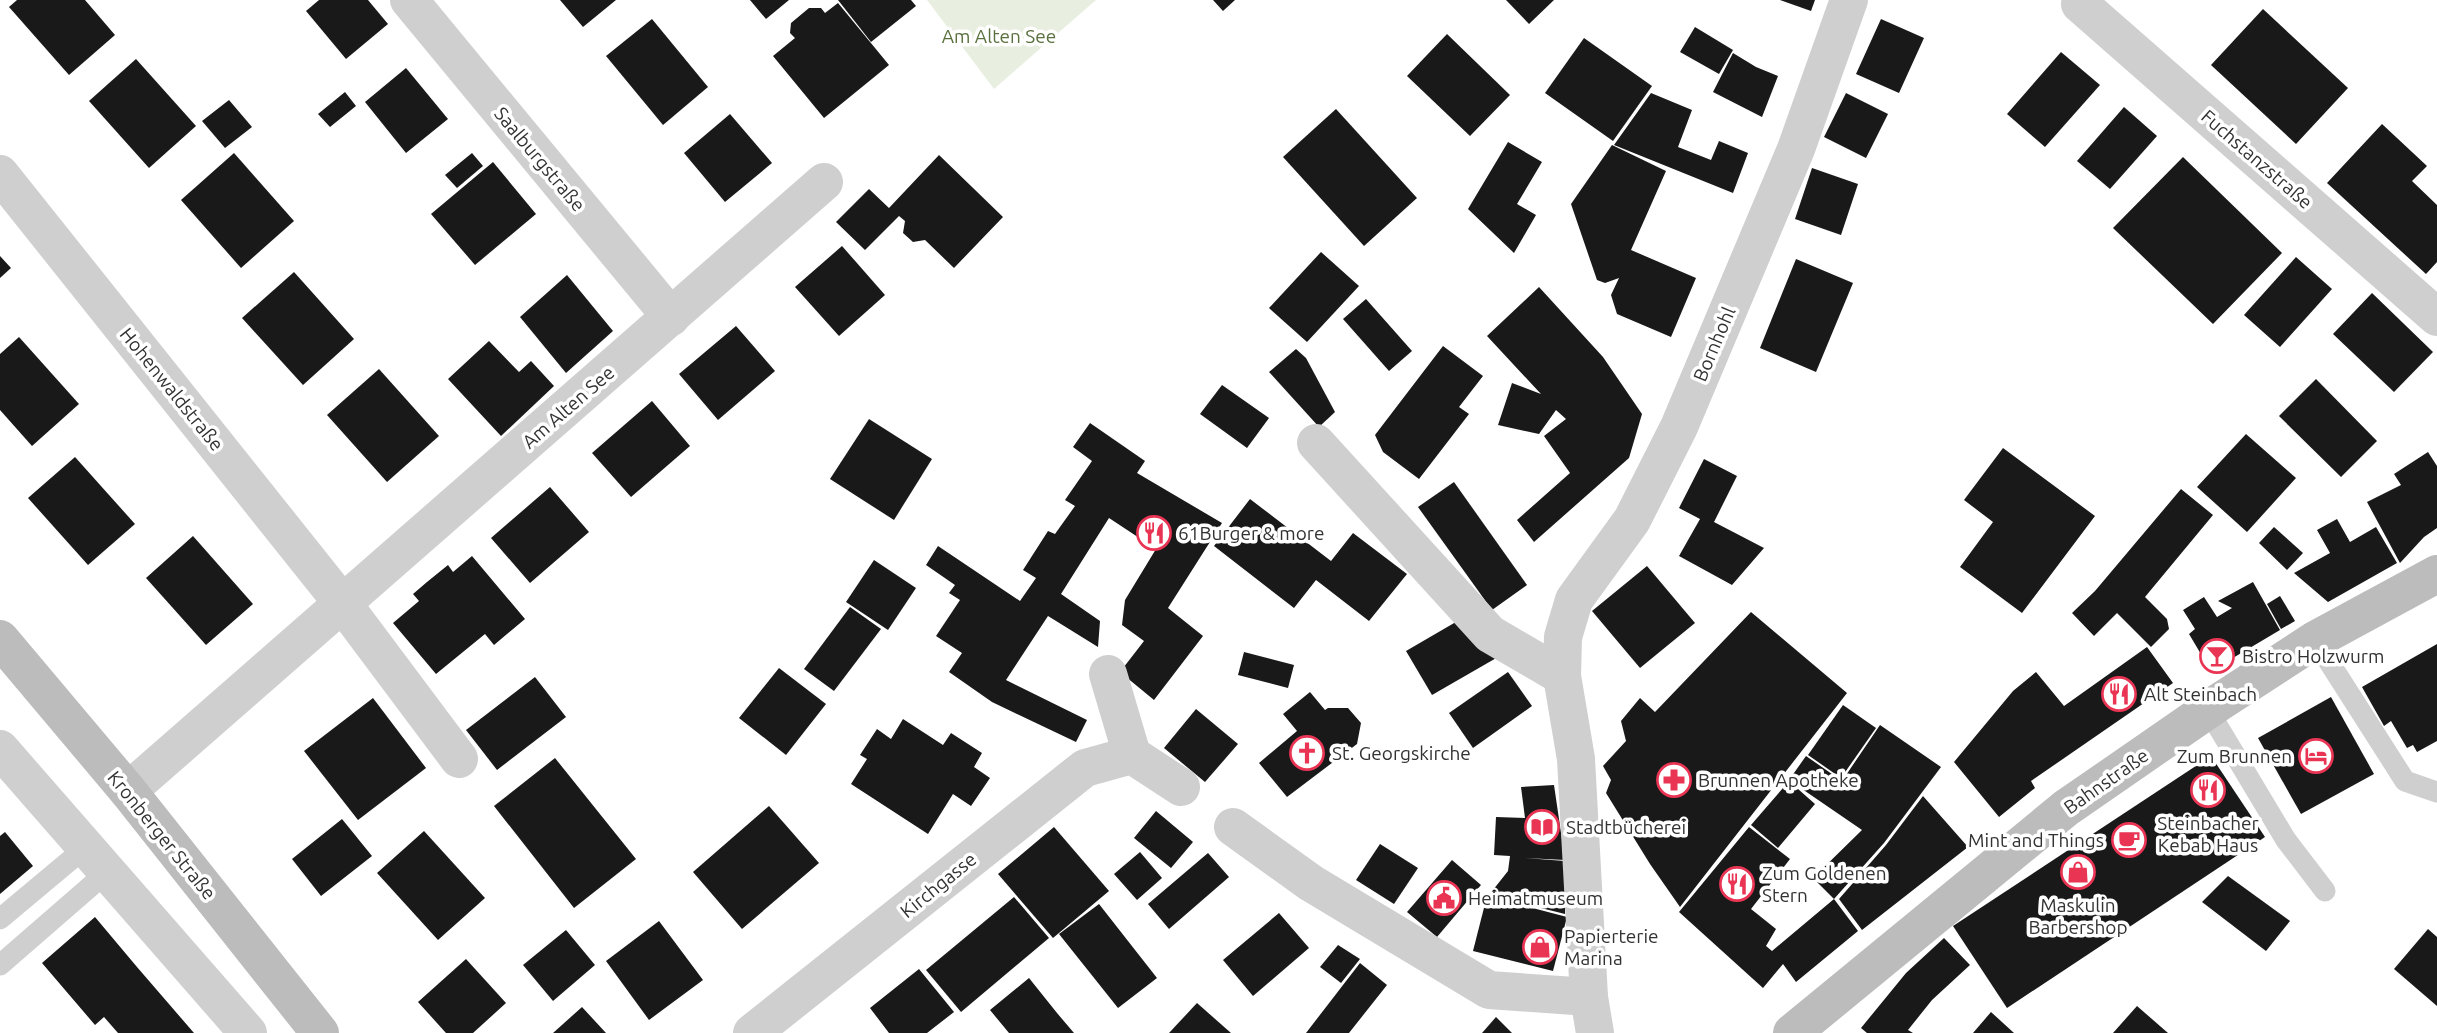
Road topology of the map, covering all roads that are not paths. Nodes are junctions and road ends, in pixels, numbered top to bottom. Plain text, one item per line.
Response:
1 (409, 0) edge
2 (1849, 0) edge
3 (2084, 0) edge
4 (0, 174) edge
5 (824, 182) dead end
6 (671, 317) junction
7 (2437, 317) edge
8 (1316, 443) dead end
9 (2437, 574) edge
10 (343, 604) junction
11 (0, 639) edge
12 (2315, 640) junction
13 (1108, 674) dead end
14 (1562, 676) junction
15 (2208, 710) junction
16 (0, 749) edge
17 (1132, 755) junction
18 (459, 759) dead end
19 (1181, 787) dead end
20 (128, 791) junction
21 (2437, 792) edge
22 (1233, 827) dead end
23 (97, 859) junction
24 (2325, 891) dead end
25 (0, 919) edge
26 (0, 965) edge
27 (1592, 1015) edge
28 (1800, 1031) edge
29 (248, 1033) edge
30 (320, 1033) edge
31 (752, 1033) edge

1 - 6 street, Saalburgstraße
2 - 14 street, Bornhohl
3 - 7 street, Fuchstanzstraße
4 - 10 street, Hohenwaldstraße
5 - 6 street, Am Alten See
6 - 10 street, Am Alten See
8 - 14 street
9 - 12 main road, Bahnstraße
10 - 18 street
10 - 20 street, Am Alten See
11 - 20 main road, Kronberger Straße
12 - 15 main road, Bahnstraße
12 - 21 lane
13 - 17 street
14 - 27 street, Bornhohl
15 - 24 lane
15 - 28 main road, Bahnstraße
16 - 23 street
17 - 19 street
17 - 31 street, Kirchgasse
20 - 30 main road, Kronberger Straße
22 - 27 street
23 - 25 lane
23 - 26 lane
23 - 29 street

